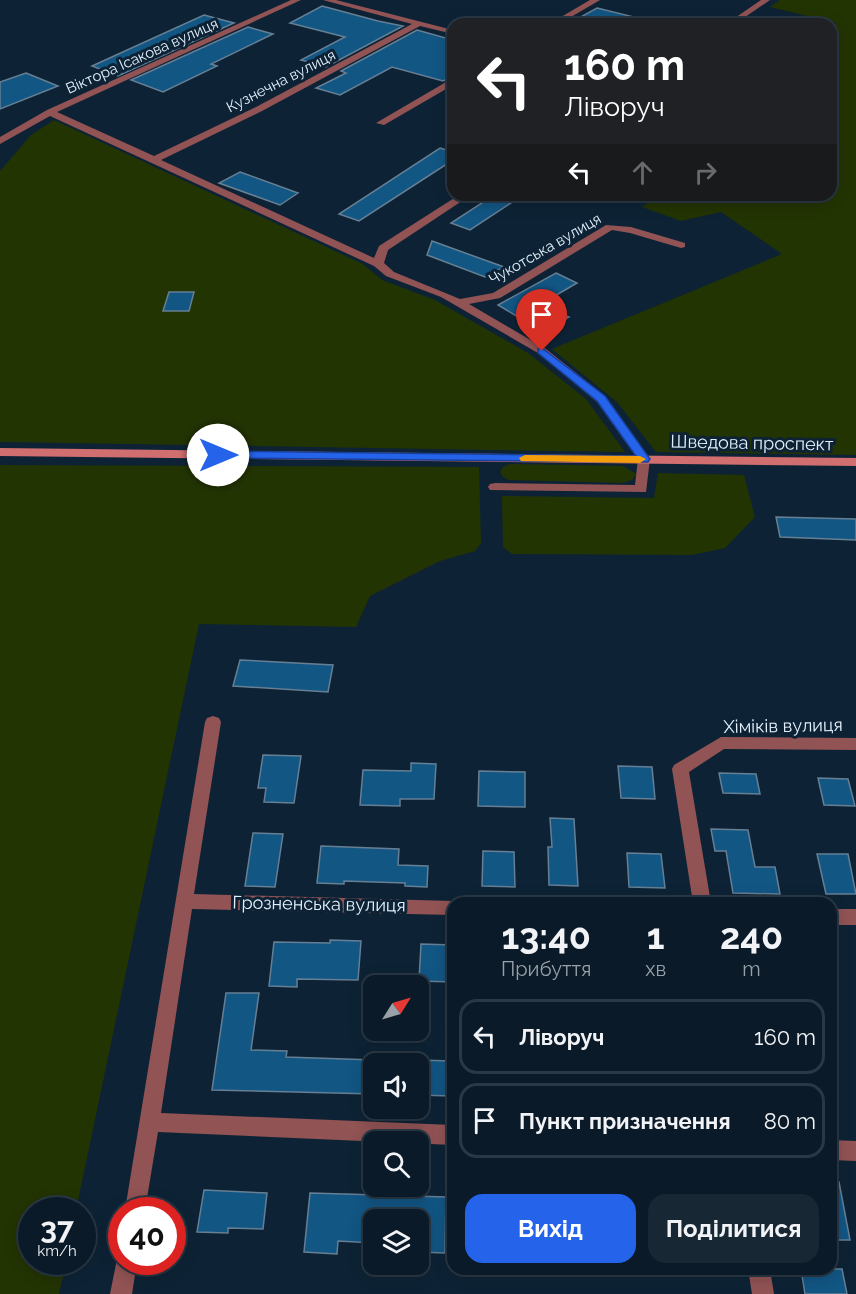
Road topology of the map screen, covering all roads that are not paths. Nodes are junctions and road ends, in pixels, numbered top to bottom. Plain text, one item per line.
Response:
1 (297, 0) edge
2 (327, 0) edge
3 (596, 0) edge
4 (766, 0) edge
5 (564, 18) edge
6 (739, 18) edge
7 (420, 23) junction
8 (447, 30) edge
9 (447, 84) edge
10 (50, 112) junction
11 (381, 123) dead end
12 (0, 141) edge
13 (154, 160) junction
14 (457, 201) edge
15 (681, 245) dead end
16 (378, 264) junction
17 (458, 303) junction
18 (0, 452) edge
19 (644, 459) junction
20 (856, 462) edge
21 (495, 487) dead end
22 (213, 722) dead end
23 (856, 744) edge
24 (701, 897) edge
25 (184, 901) junction
26 (447, 908) edge
27 (837, 917) edge
28 (856, 917) edge
29 (149, 1122) junction
30 (447, 1135) edge
31 (837, 1150) edge
32 (856, 1151) edge
33 (137, 1197) edge
34 (124, 1275) edge
35 (760, 1275) edge
36 (121, 1294) edge
37 (763, 1294) edge

1 - 10 street, Віктора Ісакова вулиця
2 - 7 street
3 - 5 street
4 - 6 street
7 - 8 street
7 - 13 street, Кузнечна вулиця
9 - 11 street
10 - 12 street, Віктора Ісакова вулиця
10 - 13 street
13 - 16 street
14 - 16 street
15 - 17 street, Чукотська вулиця
16 - 17 street
17 - 19 street
18 - 19 street, Шведова проспект
19 - 20 street, Шведова проспект
19 - 21 street
22 - 25 street
23 - 24 street, Хіміків вулиця
25 - 26 street, Грозненська вулиця
25 - 29 street
27 - 28 street
29 - 30 street
29 - 33 street
31 - 32 street
34 - 36 street
35 - 37 street

